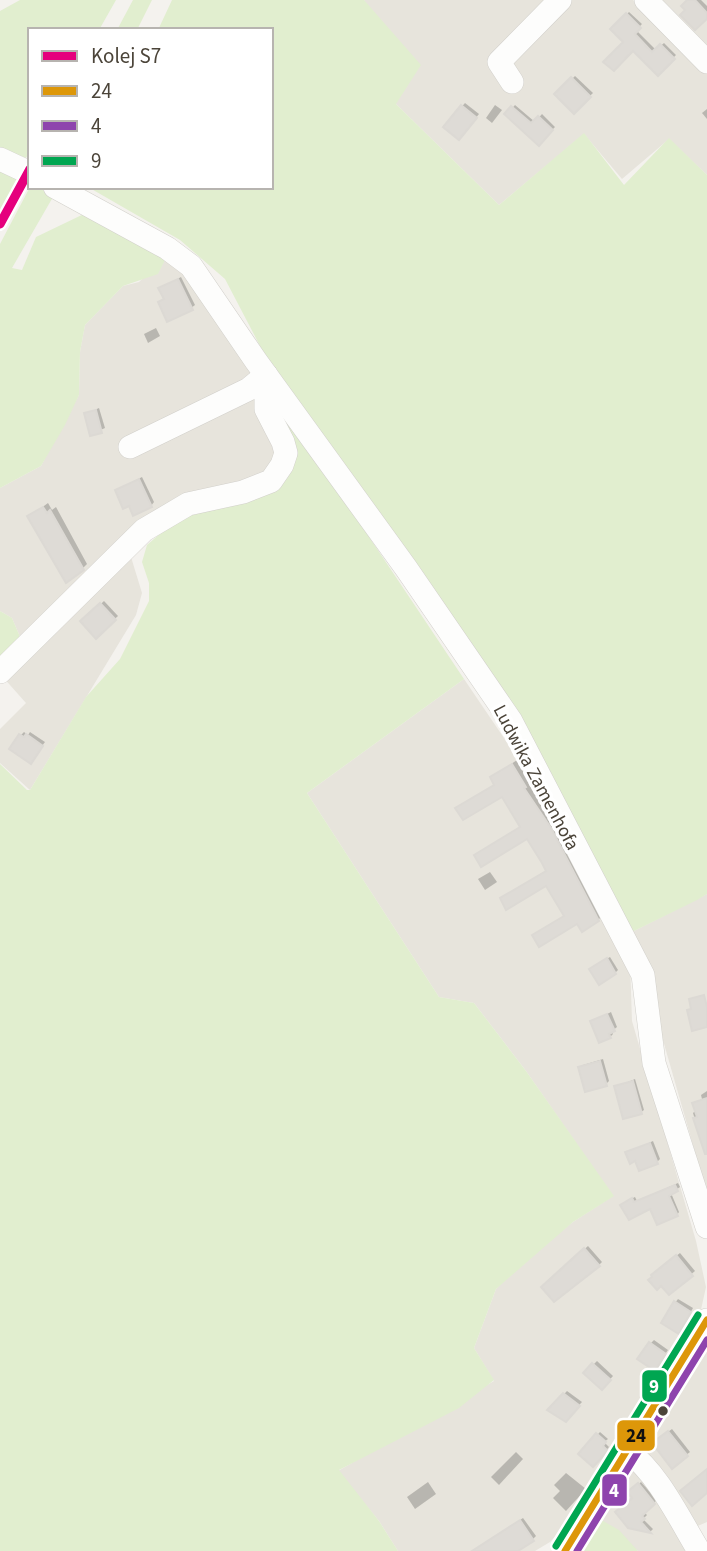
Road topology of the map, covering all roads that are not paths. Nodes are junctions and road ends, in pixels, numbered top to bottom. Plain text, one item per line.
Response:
1 (560, 0) edge
2 (646, 0) edge
3 (707, 62) edge
4 (512, 82) dead end
5 (0, 159) edge
6 (28, 172) edge
7 (59, 189) edge
8 (266, 375) junction
9 (130, 447) dead end
10 (0, 671) edge
11 (707, 1227) edge
12 (707, 1320) edge
13 (627, 1451) junction
14 (699, 1540) edge
15 (565, 1551) edge

1 - 4 street
2 - 3 street
5 - 6 street
7 - 8 street, Ludwika Zamenhofa
8 - 9 street
8 - 10 street
8 - 11 street, Ludwika Zamenhofa
12 - 13 street
13 - 14 street
13 - 15 street

